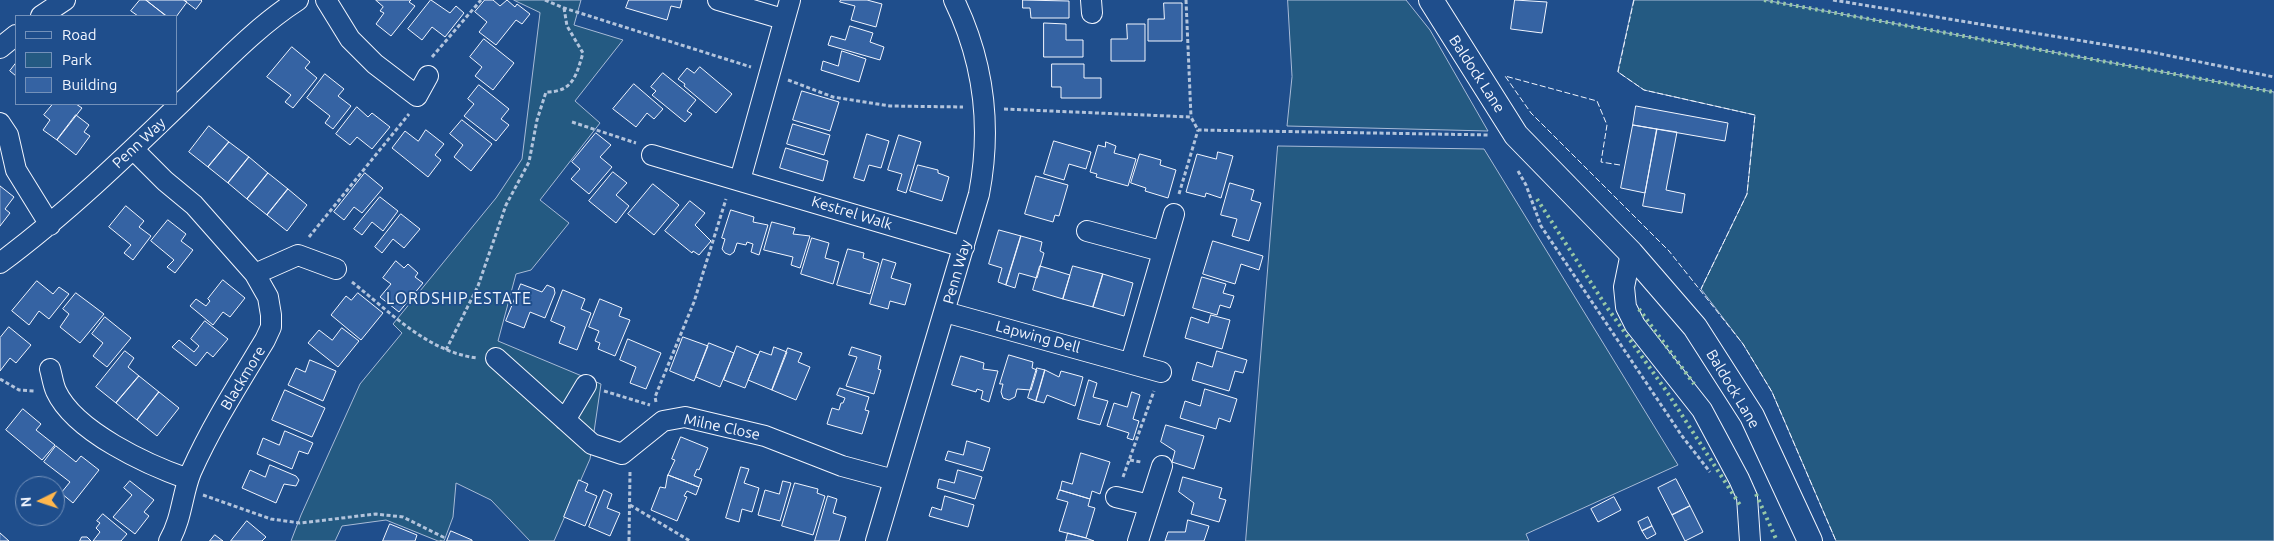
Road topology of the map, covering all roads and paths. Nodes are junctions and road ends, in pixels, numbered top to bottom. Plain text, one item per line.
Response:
1 (65, 0) edge
2 (298, 0) edge
3 (326, 0) edge
4 (481, 0) edge
5 (545, 0) edge
6 (718, 0) edge
7 (790, 0) edge
8 (954, 0) edge
9 (1186, 0) edge
10 (1431, 0) edge
11 (1832, 0) edge
12 (564, 8) junction
13 (43, 15) edge
14 (783, 19) junction
15 (15, 36) edge
16 (0, 48) edge
17 (768, 73) junction
18 (428, 76) joint
19 (2274, 77) edge
20 (418, 96) junction
21 (985, 108) junction
22 (1191, 117) junction
23 (572, 122) dead end
24 (0, 123) edge
25 (1490, 126) dead end
26 (1198, 130) junction
27 (133, 149) junction
28 (652, 155) joint
29 (1513, 164) dead end
30 (740, 180) junction
31 (1174, 214) joint
32 (50, 225) junction
33 (1087, 231) dead end
34 (964, 247) junction
35 (1161, 251) junction
36 (1631, 253) junction
37 (298, 254) junction
38 (0, 264) edge
39 (336, 269) joint
40 (255, 274) junction
41 (945, 312) junction
42 (446, 350) junction
43 (496, 358) joint
44 (1130, 362) junction
45 (50, 369) dead end
46 (1161, 372) joint
47 (0, 379) edge
48 (586, 385) joint
49 (57, 392) junction
50 (565, 420) junction
51 (622, 454) junction
52 (1162, 466) dead end
53 (1714, 478) dead end
54 (188, 479) junction
55 (894, 480) junction
56 (1116, 497) joint
57 (1149, 505) junction
58 (630, 506) junction
59 (168, 541) edge
60 (441, 541) edge
61 (629, 541) edge
62 (690, 541) edge
63 (876, 541) edge
64 (1138, 541) edge
65 (1750, 541) edge
66 (1810, 541) edge

1 - 13 street
2 - 27 street, Penn Way
3 - 20 street
4 - 18 path
5 - 12 path
6 - 14 street
7 - 14 street
8 - 21 street, Penn Way
9 - 22 path
10 - 36 street, Baldock Lane
11 - 19 path
12 - 17 path
12 - 42 path
14 - 17 street
15 - 16 street
17 - 21 path
17 - 30 street
18 - 20 street
20 - 37 path
21 - 22 path
21 - 34 street, Penn Way
22 - 26 path
23 - 28 path
24 - 32 street
25 - 26 path
26 - 31 path
27 - 32 street, Penn Way
27 - 40 street, Blackmore
28 - 30 street, Kestrel Walk
29 - 53 path
30 - 34 street, Kestrel Walk
30 - 48 path
31 - 35 street
32 - 38 street, Penn Way
33 - 35 street
34 - 41 street, Penn Way
35 - 44 street
36 - 65 street
36 - 66 street, Baldock Lane
37 - 39 street
37 - 40 street
39 - 42 path
40 - 54 street, Blackmore
41 - 44 street, Lapwing Dell
41 - 55 street, Penn Way
42 - 43 path
43 - 50 street
44 - 46 street, Lapwing Dell
45 - 49 street
46 - 56 path
47 - 49 path
48 - 50 street
49 - 54 street
50 - 51 street
51 - 55 street, Milne Close
51 - 58 path
52 - 57 street
54 - 59 street, Blackmore
54 - 60 path
55 - 63 street, Penn Way
56 - 57 street
57 - 64 street
58 - 61 path
58 - 62 path

